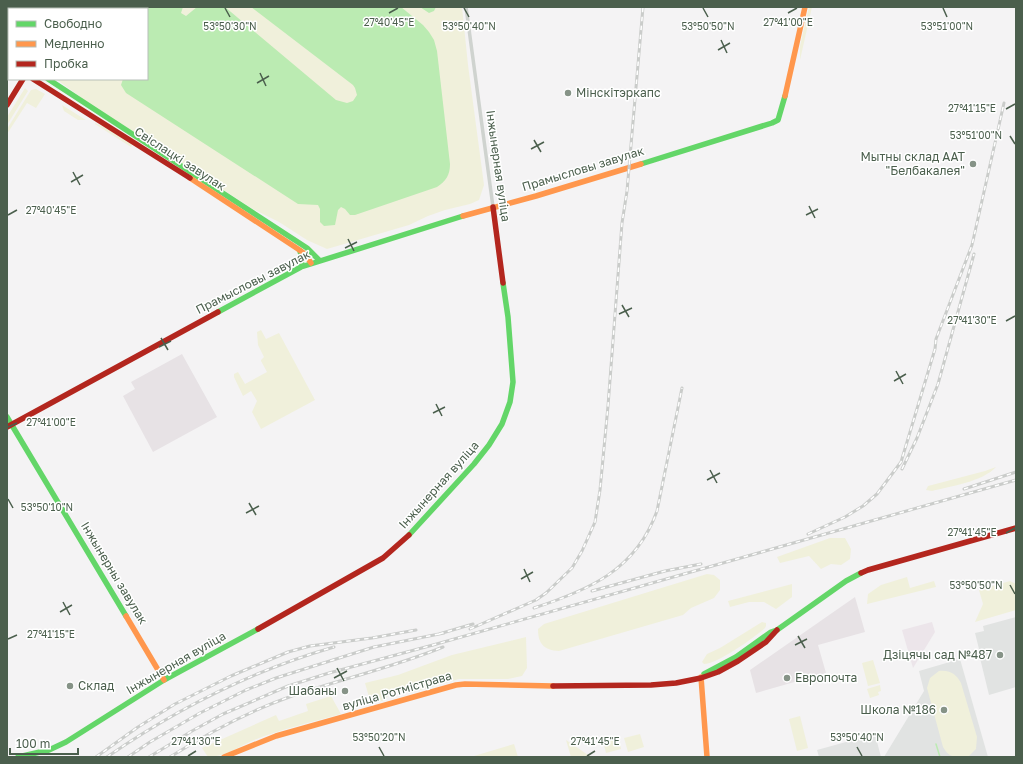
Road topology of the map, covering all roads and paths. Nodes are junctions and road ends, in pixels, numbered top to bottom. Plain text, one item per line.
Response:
1 (466, 7) edge
2 (805, 7) edge
3 (22, 80) edge
4 (35, 80) edge
5 (50, 80) edge
6 (7, 105) edge
7 (493, 207) junction
8 (300, 251) junction
9 (319, 260) junction
10 (311, 263) junction
11 (301, 267) junction
12 (7, 417) edge
13 (9, 426) edge
14 (1016, 528) edge
15 (701, 677) junction
16 (164, 680) junction
17 (18, 757) edge
18 (224, 757) edge
19 (707, 757) edge

1 - 7 street, Інжынерная вуліца
2 - 7 street, Прамысловы завулак
3 - 6 street
4 - 8 street, Свіслацкі завулак
5 - 9 street, Свіслацкі завулак
7 - 9 street, Прамысловы завулак
7 - 16 street, Інжынерная вуліца
8 - 10 street, Свіслацкі завулак
8 - 11 street
9 - 10 street, Прамысловы завулак
10 - 11 street, Прамысловы завулак
11 - 13 street, Прамысловы завулак
12 - 13 street, Інжынерны завулак
13 - 16 street, Інжынерны завулак
14 - 15 street, вуліца Ротмістрава
15 - 18 street, вуліца Ротмістрава
15 - 19 street
16 - 17 street, Інжынерная вуліца

